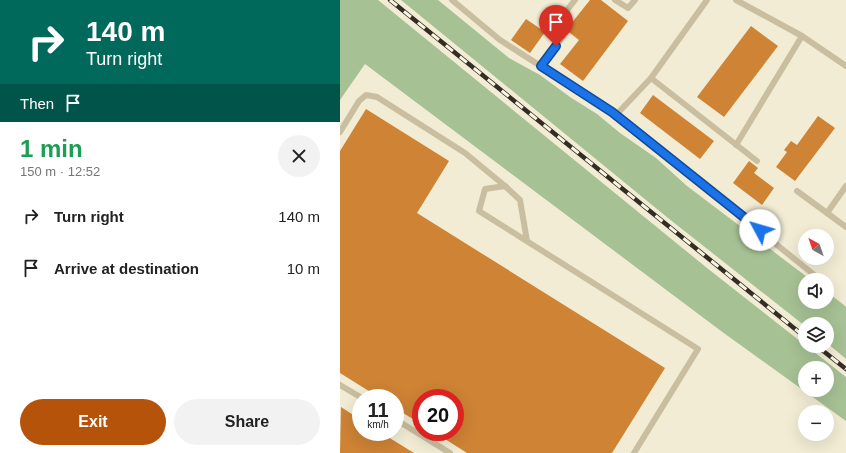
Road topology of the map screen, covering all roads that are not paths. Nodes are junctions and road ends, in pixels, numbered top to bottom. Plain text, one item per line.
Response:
1 (452, 0) edge
2 (575, 0) edge
3 (615, 0) edge
4 (635, 0) edge
5 (707, 0) edge
6 (736, 0) edge
7 (802, 36) junction
8 (541, 66) junction
9 (846, 66) edge
10 (651, 78) junction
11 (616, 115) junction
12 (340, 132) edge
13 (736, 144) junction
14 (757, 161) dead end
15 (505, 186) junction
16 (846, 186) edge
17 (797, 191) dead end
18 (827, 213) junction
19 (846, 227) edge
20 (527, 241) junction
21 (812, 273) edge
22 (340, 384) edge
23 (352, 392) edge
24 (404, 425) edge
25 (450, 453) edge
26 (634, 453) edge

1 - 8 lane
2 - 8 lane
3 - 4 lane
5 - 10 lane
6 - 7 lane
7 - 9 lane
7 - 13 lane
8 - 11 lane
10 - 11 lane
10 - 13 lane
11 - 21 lane
12 - 15 lane
13 - 14 lane
15 - 20 lane
15 - 20 lane
16 - 18 lane
17 - 18 lane
18 - 19 lane
20 - 26 lane
22 - 23 lane
24 - 25 lane

